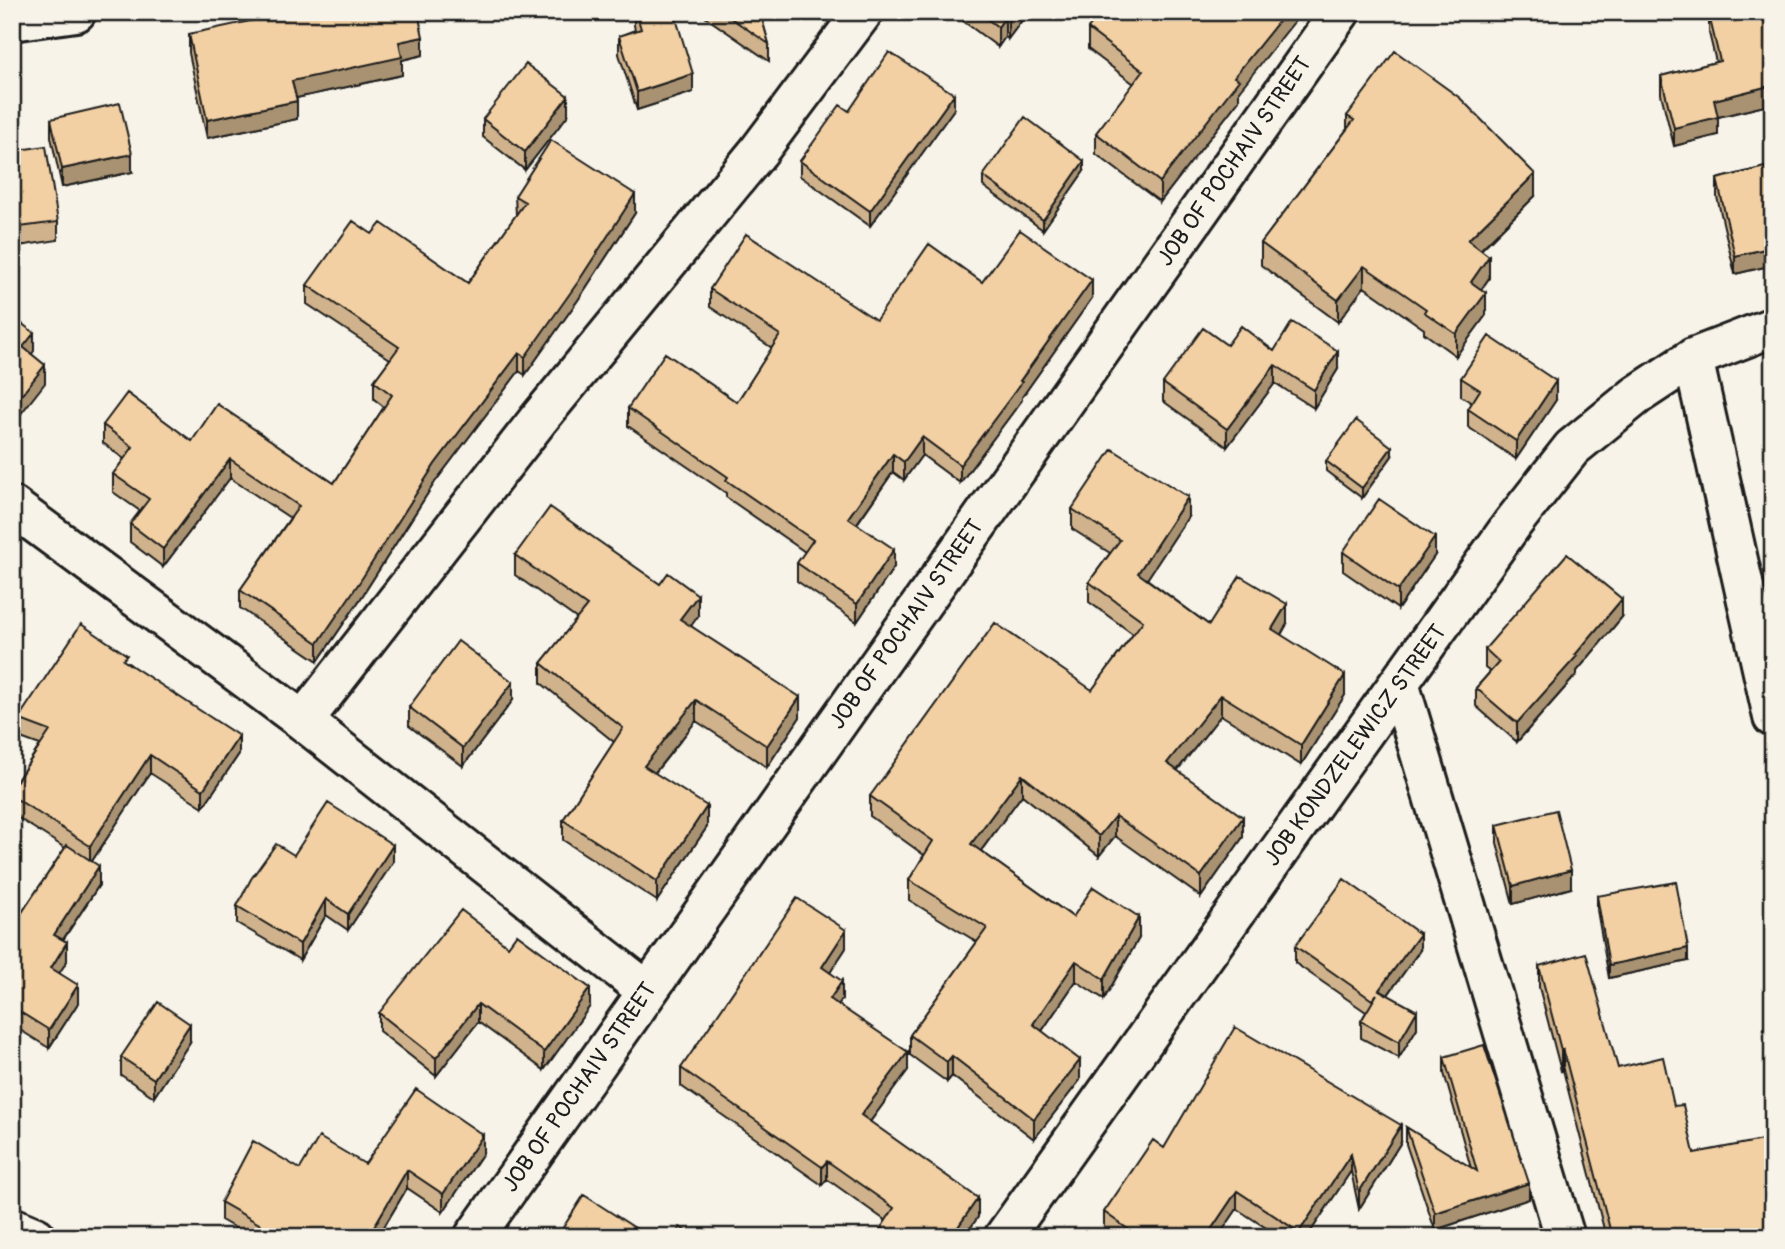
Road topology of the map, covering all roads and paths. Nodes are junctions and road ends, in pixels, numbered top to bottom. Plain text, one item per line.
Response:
1 (76, 12) edge
2 (863, 12) edge
3 (1340, 12) edge
4 (12, 21) edge
5 (1773, 327) edge
6 (1693, 358) junction
7 (12, 506) edge
8 (1399, 683) junction
9 (1773, 717) edge
10 (303, 721) junction
11 (646, 990) junction
12 (12, 1227) edge
13 (36, 1237) edge
14 (474, 1237) edge
15 (1004, 1237) edge
16 (1564, 1237) edge

1 - 4 street
2 - 10 street
3 - 11 street, JOB OF POCHAIV STREET
5 - 6 street, JOB KONDZELEWICZ STREET
6 - 8 street, JOB KONDZELEWICZ STREET
6 - 9 street
7 - 10 street
8 - 15 street, JOB KONDZELEWICZ STREET
8 - 16 street
10 - 11 street
11 - 14 street, JOB OF POCHAIV STREET
12 - 13 street

